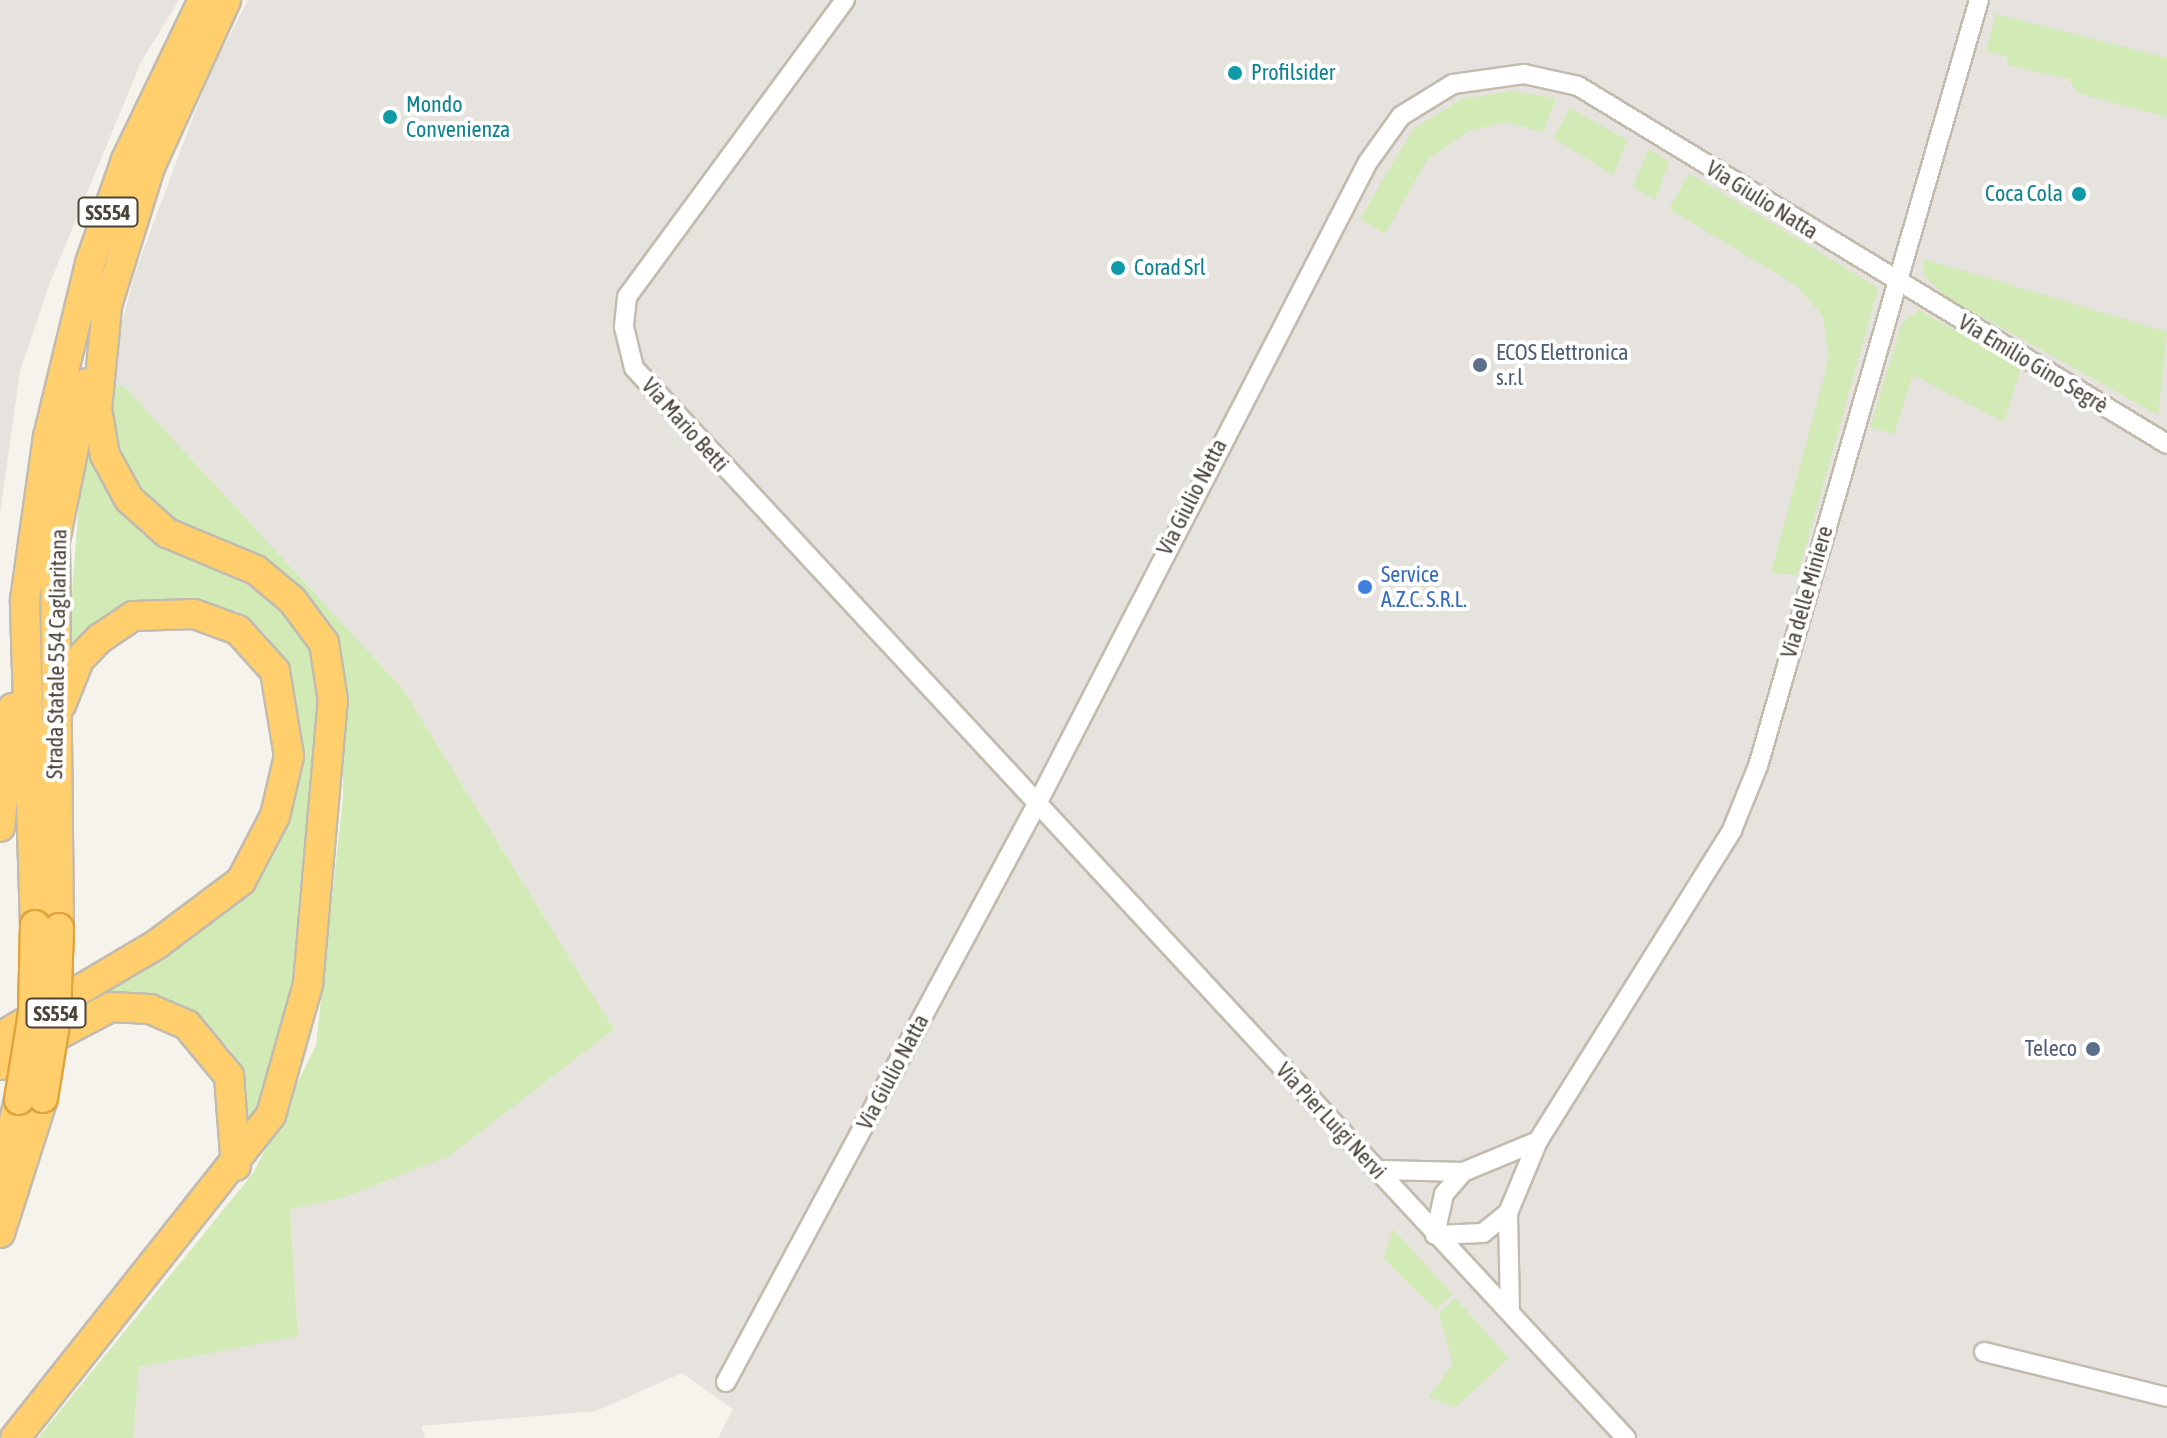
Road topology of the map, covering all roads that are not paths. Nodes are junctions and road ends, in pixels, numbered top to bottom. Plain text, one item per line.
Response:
1 (203, 0) edge
2 (226, 0) edge
3 (845, 0) edge
4 (1979, 0) edge
5 (1897, 285) junction
6 (108, 297) junction
7 (2167, 444) edge
8 (25, 600) junction
9 (53, 737) junction
10 (1037, 804) junction
11 (0, 827) edge
12 (47, 926) junction
13 (0, 1037) edge
14 (0, 1065) edge
15 (31, 1099) junction
16 (1538, 1141) junction
17 (236, 1166) junction
18 (1378, 1170) junction
19 (1463, 1172) junction
20 (0, 1180) edge
21 (1508, 1213) junction
22 (0, 1233) edge
23 (1435, 1235) junction
24 (1510, 1311) junction
25 (1984, 1352) dead end
26 (726, 1382) dead end
27 (2167, 1397) edge
28 (15, 1438) edge
29 (1626, 1438) edge

1 - 8 highway, Strada Statale 554 Cagliaritana / SS554
2 - 6 highway, Strada Statale 554 Cagliaritana / SS554
3 - 10 street, Via Mario Betti
4 - 5 street, Via delle Miniere
5 - 7 street, Via Emilio Gino Segrè
5 - 10 street, Via Giulio Natta
5 - 16 street, Via delle Miniere
6 - 9 highway, Strada Statale 554 Cagliaritana / SS554
6 - 17 highway
8 - 11 highway
8 - 12 highway, Strada Statale 554 Cagliaritana / SS554
9 - 12 highway, Strada Statale 554 Cagliaritana / SS554
9 - 13 highway
10 - 18 street, Via Pier Luigi Nervi
10 - 26 street, Via Giulio Natta
12 - 15 highway, Strada Statale 554 Cagliaritana / SS554, bridge
14 - 17 highway
15 - 20 highway, Strada Statale 554 Cagliaritana / SS554
15 - 22 highway, Strada Statale 554 Cagliaritana / SS554
16 - 19 street
16 - 21 street, Via delle Miniere
17 - 28 highway
18 - 19 street
18 - 23 street, Via Pier Luigi Nervi
19 - 23 street
21 - 23 street
21 - 24 street, Via delle Miniere
23 - 24 street, Via Pier Luigi Nervi
24 - 29 street, Via Pier Luigi Nervi
25 - 27 street

